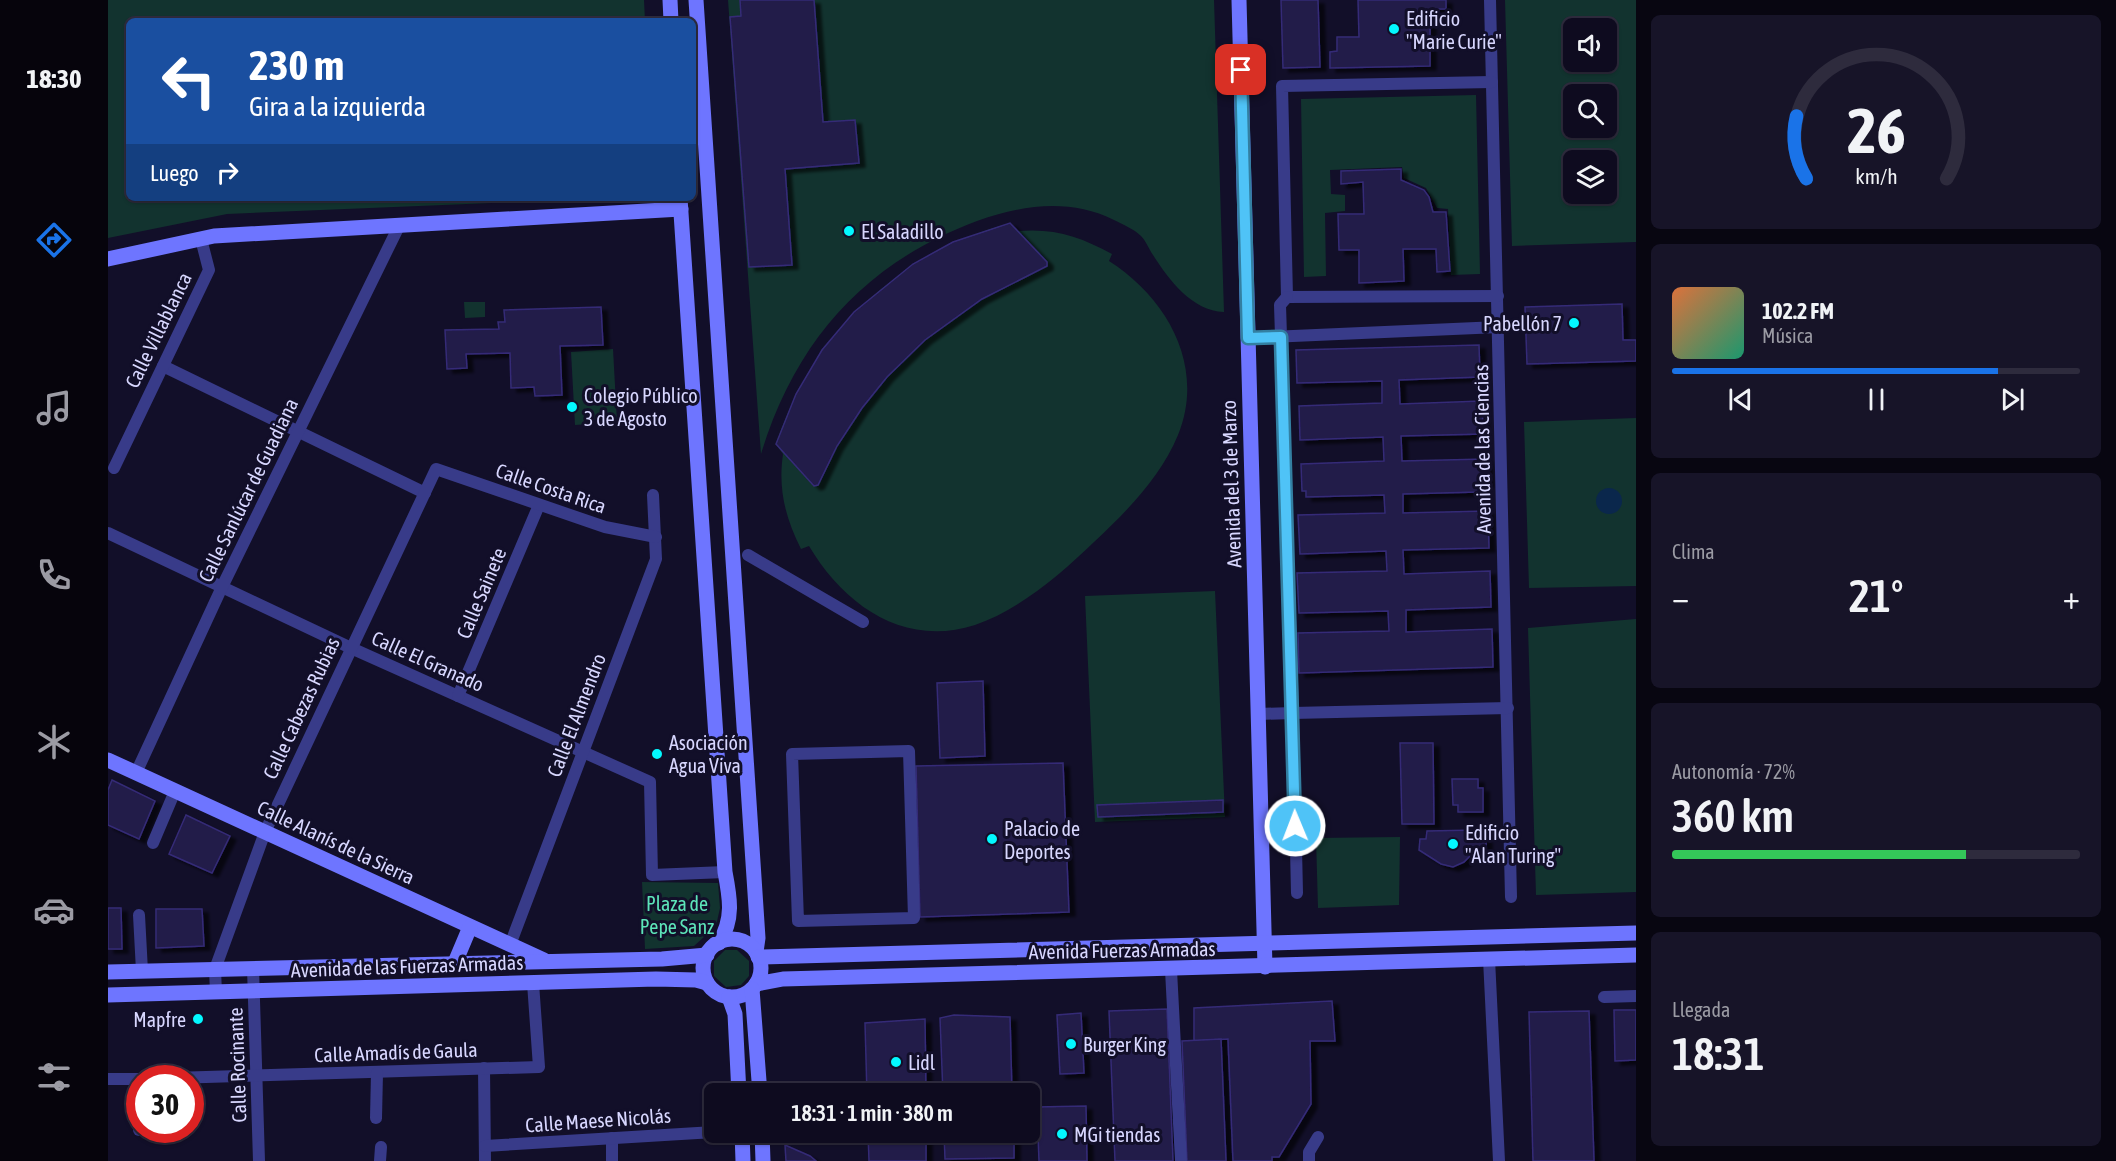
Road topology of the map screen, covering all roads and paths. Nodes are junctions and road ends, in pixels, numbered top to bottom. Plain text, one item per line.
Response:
1 (670, 0) edge
2 (696, 0) edge
3 (1239, 0) edge
4 (1491, 0) edge
5 (671, 18) edge
6 (1492, 82) junction
7 (680, 204) edge
8 (399, 226) junction
9 (201, 239) junction
10 (108, 259) edge
11 (1498, 296) junction
12 (1287, 297) junction
13 (1499, 327) junction
14 (1281, 337) junction
15 (1248, 338) junction
16 (163, 366) junction
17 (298, 431) junction
18 (114, 468) dead end
19 (436, 469) joint
20 (425, 493) junction
21 (653, 495) dead end
22 (539, 505) junction
23 (108, 533) edge
24 (656, 537) junction
25 (748, 555) dead end
26 (222, 587) junction
27 (863, 622) dead end
28 (351, 648) junction
29 (458, 696) junction
30 (1508, 708) junction
31 (1293, 713) junction
32 (1258, 714) junction
33 (909, 751) joint
34 (583, 752) junction
35 (108, 760) edge
36 (136, 773) junction
37 (175, 791) junction
38 (265, 832) junction
39 (153, 843) dead end
40 (725, 872) junction
41 (1297, 893) dead end
42 (1511, 897) dead end
43 (138, 915) dead end
44 (470, 927) junction
45 (1636, 933) edge
46 (1489, 937) junction
47 (719, 943) junction
48 (1264, 944) junction
49 (510, 945) junction
50 (757, 954) junction
51 (707, 955) junction
52 (1636, 955) edge
53 (1489, 959) junction
54 (547, 962) junction
55 (454, 965) junction
56 (1265, 967) junction
57 (253, 968) junction
58 (215, 969) junction
59 (1171, 970) junction
60 (142, 971) junction
61 (108, 972) edge
62 (707, 983) junction
63 (533, 984) junction
64 (754, 986) junction
65 (254, 992) junction
66 (216, 993) junction
67 (108, 995) edge
68 (1636, 996) edge
69 (729, 997) junction
70 (1604, 997) dead end
71 (484, 1068) junction
72 (377, 1073) junction
73 (257, 1076) junction
74 (204, 1077) edge
75 (108, 1079) edge
76 (126, 1079) edge
77 (738, 1083) edge
78 (759, 1083) edge
79 (376, 1118) dead end
80 (704, 1133) edge
81 (1318, 1137) dead end
82 (612, 1138) junction
83 (742, 1143) edge
84 (762, 1143) edge
85 (485, 1146) junction
86 (381, 1147) dead end
87 (259, 1161) edge
88 (380, 1161) edge
89 (485, 1161) edge
90 (612, 1161) edge
91 (743, 1161) edge
92 (763, 1161) edge
93 (1181, 1161) edge
94 (1309, 1161) edge
95 (1499, 1161) edge

1 - 5 street
2 - 50 street
3 - 15 street, Avenida del 3 de Marzo
4 - 6 street, Avenida de las Ciencias
6 - 11 street, Avenida de las Ciencias
6 - 12 street
7 - 8 street
7 - 40 street
8 - 9 street
8 - 17 street, Calle Sanlúcar de Guadiana
9 - 10 street
9 - 16 street, Calle Villablanca
11 - 12 street
11 - 13 street, Avenida de las Ciencias
12 - 14 street
13 - 14 street
13 - 30 street, Avenida de las Ciencias
14 - 15 street
14 - 31 street
15 - 32 street, Avenida del 3 de Marzo
16 - 17 street
16 - 18 street, Calle Villablanca
17 - 20 street
17 - 26 street, Calle Sanlúcar de Guadiana
19 - 20 street, Calle Cabezas Rubias
19 - 22 street, Calle Costa Rica
20 - 28 street, Calle Cabezas Rubias
21 - 24 street, Calle El Almendro
22 - 24 street, Calle Costa Rica
22 - 29 street, Calle Sainete
23 - 26 street, Calle El Granado
24 - 34 street, Calle El Almendro
25 - 27 street
26 - 28 street, Calle El Granado
26 - 36 street, Calle Sanlúcar de Guadiana
28 - 29 street, Calle El Granado
28 - 38 street, Calle Cabezas Rubias
29 - 34 street, Calle El Granado
30 - 31 street
30 - 42 street, Avenida de las Ciencias
31 - 32 street
31 - 41 street
32 - 48 street, Avenida del 3 de Marzo
33 - 33 street
34 - 40 street, Calle El Granado
34 - 49 street, Calle El Almendro
35 - 36 street, Calle Alanís de la Sierra
36 - 37 street, Calle Alanís de la Sierra
37 - 38 street, Calle Alanís de la Sierra
37 - 39 street
38 - 44 street, Calle Alanís de la Sierra
38 - 58 street, Calle Cabezas Rubias
40 - 47 street
43 - 60 street
44 - 49 street, Calle Alanís de la Sierra
44 - 55 street, Avenida de las Fuerzas Armadas
45 - 46 street, Avenida Fuerzas Armadas
46 - 48 street, Avenida Fuerzas Armadas
46 - 53 street
47 - 50 street
47 - 51 street
48 - 50 street, Avenida Fuerzas Armadas
48 - 56 street, Avenida del 3 de Marzo
49 - 54 street, Calle Alanís de la Sierra
50 - 64 street
51 - 54 street, Avenida de las Fuerzas Armadas
51 - 62 street
52 - 53 street, Avenida Fuerzas Armadas
53 - 56 street, Avenida Fuerzas Armadas
53 - 95 street
54 - 55 street, Avenida de las Fuerzas Armadas
55 - 57 street, Avenida de las Fuerzas Armadas
56 - 59 street, Avenida Fuerzas Armadas
57 - 58 street, Avenida de las Fuerzas Armadas
57 - 65 street, Calle Rocinante
58 - 60 street, Avenida de las Fuerzas Armadas
58 - 66 street
59 - 64 street, Avenida Fuerzas Armadas
59 - 93 street
60 - 61 street, Avenida de las Fuerzas Armadas
62 - 63 street, Avenida de las Fuerzas Armadas
62 - 69 street
63 - 65 street, Avenida de las Fuerzas Armadas
63 - 71 street, Calle Amadís de Gaula
64 - 69 street
64 - 78 street
65 - 66 street, Avenida de las Fuerzas Armadas
65 - 73 street, Calle Rocinante
66 - 67 street, Avenida de las Fuerzas Armadas
68 - 70 street
69 - 77 street
71 - 72 street, Calle Amadís de Gaula
71 - 85 street
72 - 73 street, Calle Amadís de Gaula
72 - 79 street
73 - 74 street, Calle Amadís de Gaula
73 - 87 street, Calle Rocinante
75 - 76 street
80 - 82 street, Calle Maese Nicolás
81 - 94 street
82 - 85 street, Calle Maese Nicolás
82 - 90 street
83 - 91 street
84 - 92 street
85 - 89 street
86 - 88 street

